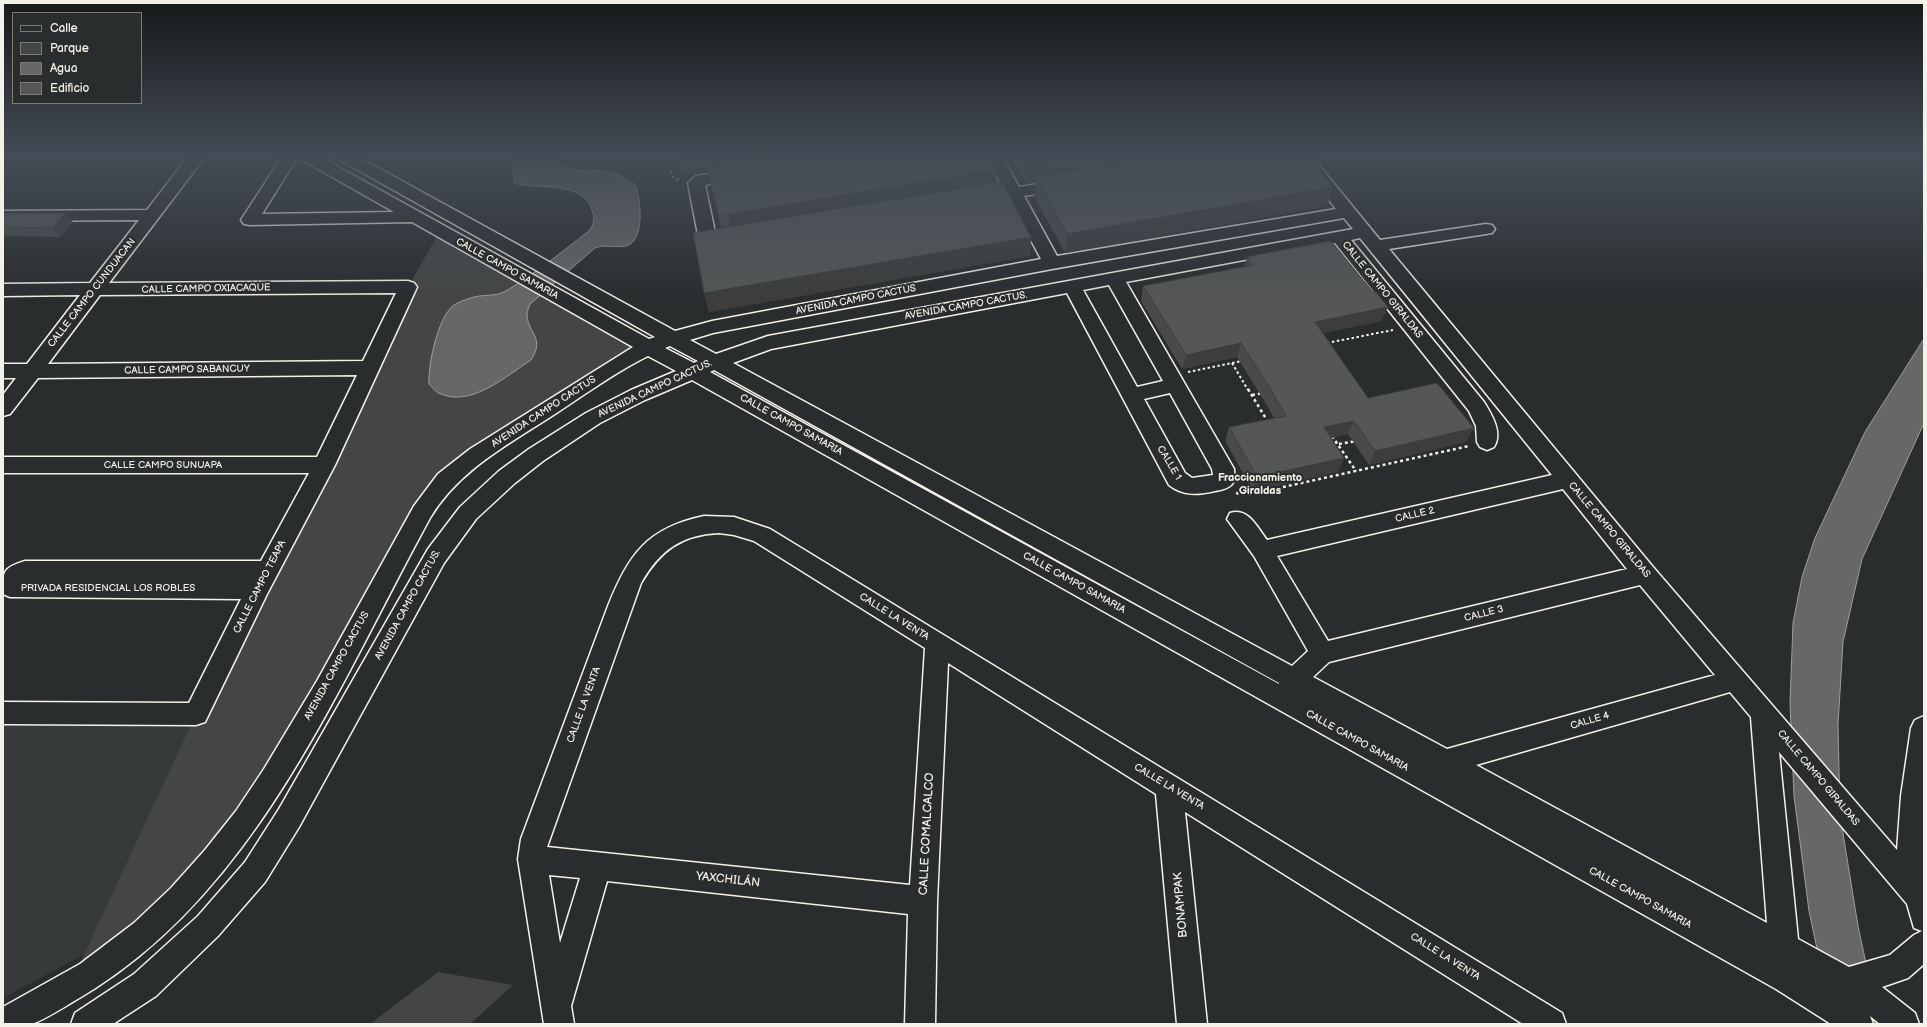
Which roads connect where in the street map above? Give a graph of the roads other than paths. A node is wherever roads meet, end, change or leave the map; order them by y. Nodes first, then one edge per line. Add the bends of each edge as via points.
1 (159, 206) edge
2 (259, 206) edge
3 (395, 206) edge
4 (434, 206) edge
5 (702, 206) edge
6 (1021, 206) edge
7 (1342, 206) edge
8 (1347, 212) junction
9 (152, 215) junction
10 (3, 216) edge
11 (415, 217) junction
12 (1486, 229) dead end
13 (1339, 237) junction
14 (740, 238) edge
15 (1370, 239) junction
16 (1052, 263) junction
17 (1115, 278) junction
18 (1072, 286) junction
19 (408, 287) joint
20 (3, 290) edge
21 (95, 290) junction
22 (672, 338) junction
23 (649, 347) junction
24 (715, 362) junction
25 (370, 368) junction
26 (3, 371) edge
27 (32, 371) junction
28 (694, 372) junction
29 (1173, 381) junction
30 (1131, 395) junction
31 (3, 409) edge
32 (1487, 442) road end
33 (324, 464) junction
34 (3, 465) edge
35 (1568, 480) junction
36 (1238, 518) dead end
37 (1262, 550) junction
38 (1645, 574) junction
39 (263, 580) junction
40 (937, 644) junction
41 (1322, 653) junction
42 (1735, 680) junction
43 (1289, 689) junction
44 (3, 713) edge
45 (1763, 713) junction
46 (1924, 728) edge
47 (1445, 762) junction
48 (1169, 787) junction
49 (1919, 796) edge
50 (532, 859) junction
51 (597, 866) junction
52 (923, 901) junction
53 (1921, 907) edge
54 (1924, 945) edge
55 (1785, 947) junction
56 (1786, 980) junction
57 (1847, 982) junction
58 (558, 1015) edge
59 (1847, 1017) edge
60 (3, 1023) edge
61 (86, 1024) edge
62 (920, 1024) edge
63 (1192, 1024) edge
64 (1552, 1024) edge
65 (1904, 1024) edge

1 - 9 street, CALLE CAMPO CUNDUACAN
2 - 11 street via 250,220
3 - 11 street, CALLE CAMPO SAMARIA
4 - 22 street, CALLE CAMPO SAMARIA
5 - 14 street via 707,235 717,240
6 - 16 street
7 - 8 street, CALLE CAMPO GIRALDAS
8 - 15 street, CALLE CAMPO GIRALDAS
8 - 16 street, AVENIDA CAMPO CACTUS
9 - 10 street
9 - 21 street, CALLE CAMPO CUNDUACAN
11 - 23 street, CALLE CAMPO SAMARIA
12 - 15 street, AVENIDA CAMPO CACTUS.
13 - 15 street, AVENIDA CAMPO CACTUS.
13 - 17 street, AVENIDA CAMPO CACTUS.
13 - 32 street, CALLE CAMPO GIRALDAS via 1477,407 1486,426
15 - 35 street, CALLE CAMPO GIRALDAS
16 - 22 street, AVENIDA CAMPO CACTUS via 712,327
17 - 18 street, AVENIDA CAMPO CACTUS.
17 - 29 street
18 - 24 street, AVENIDA CAMPO CACTUS. via 781,340
18 - 30 street, CALLE 1
19 - 21 street, CALLE CAMPO OXIACAQUE
19 - 25 street, CALLE CAMPO TEAPA
20 - 21 street, CALLE CAMPO OXIACAQUE
21 - 27 street, CALLE CAMPO CUNDUACAN
22 - 23 street, AVENIDA CAMPO CACTUS
22 - 24 street, CALLE CAMPO SAMARIA
23 - 28 street, CALLE CAMPO SAMARIA
23 - 60 street, AVENIDA CAMPO CACTUS via 611,368 506,436 447,479 428,503 351,644 266,790 222,853 181,899 130,945 75,983
24 - 28 street, AVENIDA CAMPO CACTUS.
24 - 43 street, CALLE CAMPO SAMARIA
25 - 27 street, CALLE CAMPO SABANCUY
25 - 33 street, CALLE CAMPO TEAPA
26 - 27 street, CALLE CAMPO SABANCUY
27 - 31 street, CALLE CAMPO CUNDUACAN
28 - 43 street, CALLE CAMPO SAMARIA
28 - 61 street, AVENIDA CAMPO CACTUS. via 624,401 561,438 507,477 468,513 438,551 290,818 255,872 208,926 145,985
29 - 30 street
29 - 30 street, CALLE 1 via 1223,469 1224,479 1220,482 1195,486 1182,484
33 - 34 street, CALLE CAMPO SUNUAPA
33 - 39 street, CALLE CAMPO TEAPA
35 - 37 street, CALLE 2
35 - 38 street, CALLE CAMPO GIRALDAS
36 - 37 street
37 - 41 street
38 - 41 street, CALLE 3
38 - 42 street, CALLE CAMPO GIRALDAS
39 - 39 street, PRIVADA RESIDENCIAL LOS ROBLES via 25,570 16,574 10,587
39 - 44 street, CALLE CAMPO TEAPA via 196,714
40 - 48 street, CALLE LA VENTA
40 - 50 street, CALLE LA VENTA via 758,533 739,527 713,525 673,534 650,552 624,595 535,838
40 - 52 street, CALLE COMALCALCO
41 - 43 street
42 - 45 street, CALLE CAMPO GIRALDAS
42 - 47 street, CALLE 4
43 - 47 street, CALLE CAMPO SAMARIA
43 - 56 street, CALLE CAMPO SAMARIA
45 - 53 street, CALLE CAMPO GIRALDAS
45 - 55 street
46 - 49 street
47 - 55 street, CALLE CAMPO SAMARIA
48 - 63 street, BONAMPAK
48 - 64 street, CALLE LA VENTA
49 - 53 street via 1910,858
50 - 51 street, YAXCHILÁN
50 - 58 street, CALLE LA VENTA
51 - 52 street, YAXCHILÁN
51 - 58 street
52 - 62 street, CALLE COMALCALCO
54 - 57 street via 1898,968
55 - 56 street
55 - 57 street, CALLE CAMPO SAMARIA
56 - 59 street, CALLE CAMPO SAMARIA
57 - 65 street, CALLE CAMPO SAMARIA

